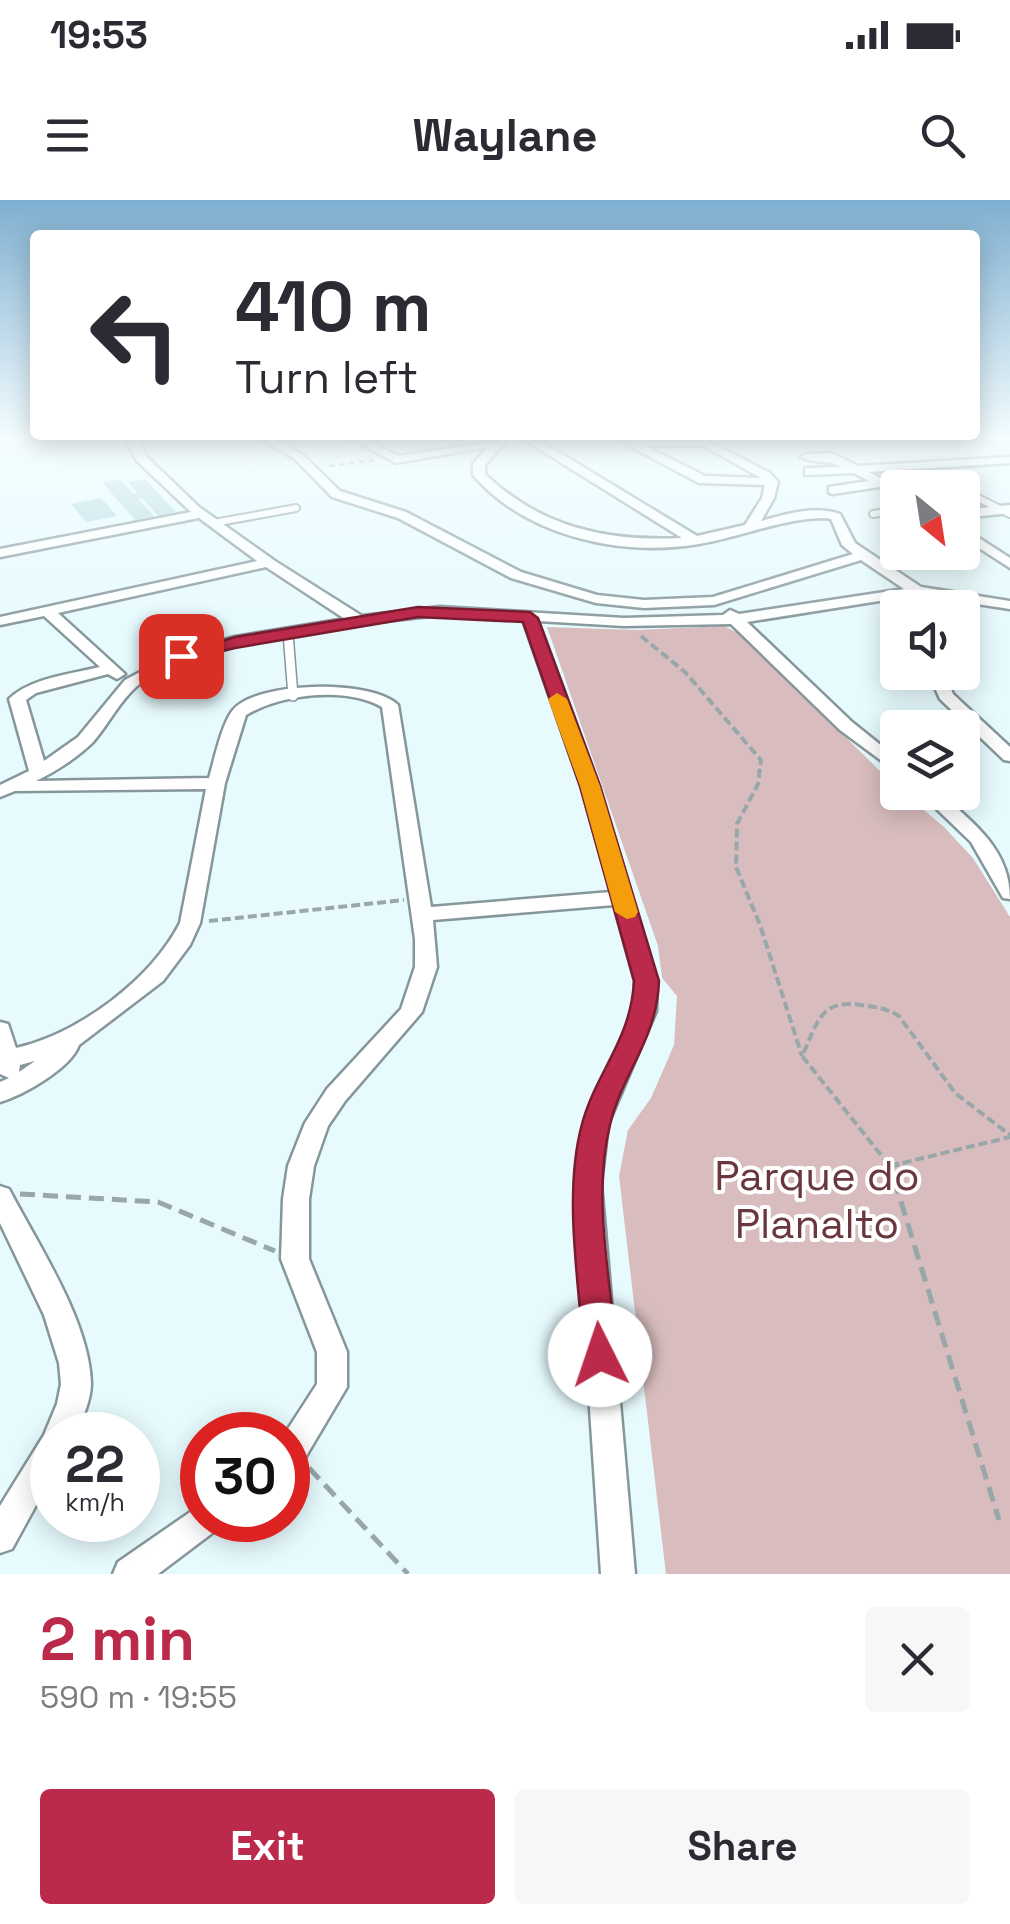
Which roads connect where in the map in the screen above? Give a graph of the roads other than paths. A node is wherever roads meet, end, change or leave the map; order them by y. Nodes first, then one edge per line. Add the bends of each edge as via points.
1 (191, 503) edge
2 (365, 503) edge
3 (520, 503) edge
4 (634, 503) edge
5 (765, 503) edge
6 (296, 508) dead end
7 (1007, 511) edge
8 (880, 513) edge
9 (980, 513) edge
10 (872, 514) dead end
11 (208, 518) junction
12 (749, 528) junction
13 (696, 541) junction
14 (980, 543) edge
15 (0, 553) edge
16 (862, 555) junction
17 (268, 562) junction
18 (1010, 564) edge
19 (915, 590) edge
20 (573, 594) junction
21 (880, 597) edge
22 (596, 599) junction
23 (714, 601) junction
24 (980, 601) edge
25 (1010, 606) edge
26 (47, 610) junction
27 (534, 618) junction
28 (581, 620) junction
29 (737, 620) junction
30 (0, 621) edge
31 (359, 621) junction
32 (288, 633) junction
33 (110, 668) junction
34 (131, 684) junction
35 (944, 690) edge
36 (293, 696) junction
37 (880, 753) edge
38 (1010, 756) edge
39 (39, 773) junction
40 (216, 783) junction
41 (7, 790) edge
42 (947, 810) edge
43 (1010, 893) edge
44 (622, 898) junction
45 (421, 906) junction
46 (0, 1030) edge
47 (77, 1036) junction
48 (6, 1059) junction
49 (6, 1089) edge
50 (10, 1195) edge
51 (70, 1412) edge
52 (310, 1422) edge
53 (30, 1485) edge
54 (0, 1537) edge
55 (180, 1538) edge
56 (130, 1574) edge
57 (618, 1574) edge

1 - 11 street
2 - 20 street via 402,515 516,575
3 - 13 street via 552,525 606,540
4 - 13 street
5 - 12 street
6 - 11 lane
7 - 9 street
8 - 10 lane
11 - 15 street
11 - 17 street
12 - 13 street
12 - 16 street via 828,514
14 - 18 street
16 - 19 street
16 - 23 street
17 - 26 street
17 - 31 street
20 - 22 street
20 - 27 street
21 - 29 street
22 - 23 street
22 - 28 street
23 - 29 street
24 - 25 street
26 - 30 street
26 - 33 street
27 - 28 street
27 - 31 street via 440,611
27 - 44 street
28 - 29 street
29 - 37 street
31 - 32 street
32 - 34 street via 181,656
32 - 36 lane
33 - 34 street
33 - 39 street via 17,698
34 - 39 street via 84,740
35 - 38 street
36 - 40 street via 239,713
36 - 45 street via 347,691 382,697 394,711
39 - 41 street
40 - 41 street
40 - 47 street via 190,923 155,976
42 - 43 street via 979,840
44 - 45 street
44 - 57 street via 646,981 645,1011 596,1124 588,1184
45 - 52 street via 426,968 411,1012 336,1095 301,1166 295,1259 332,1352 332,1386
46 - 48 street
47 - 48 street
47 - 49 street via 58,1057
48 - 49 street
50 - 51 street via 72,1346
53 - 54 street
55 - 56 street

